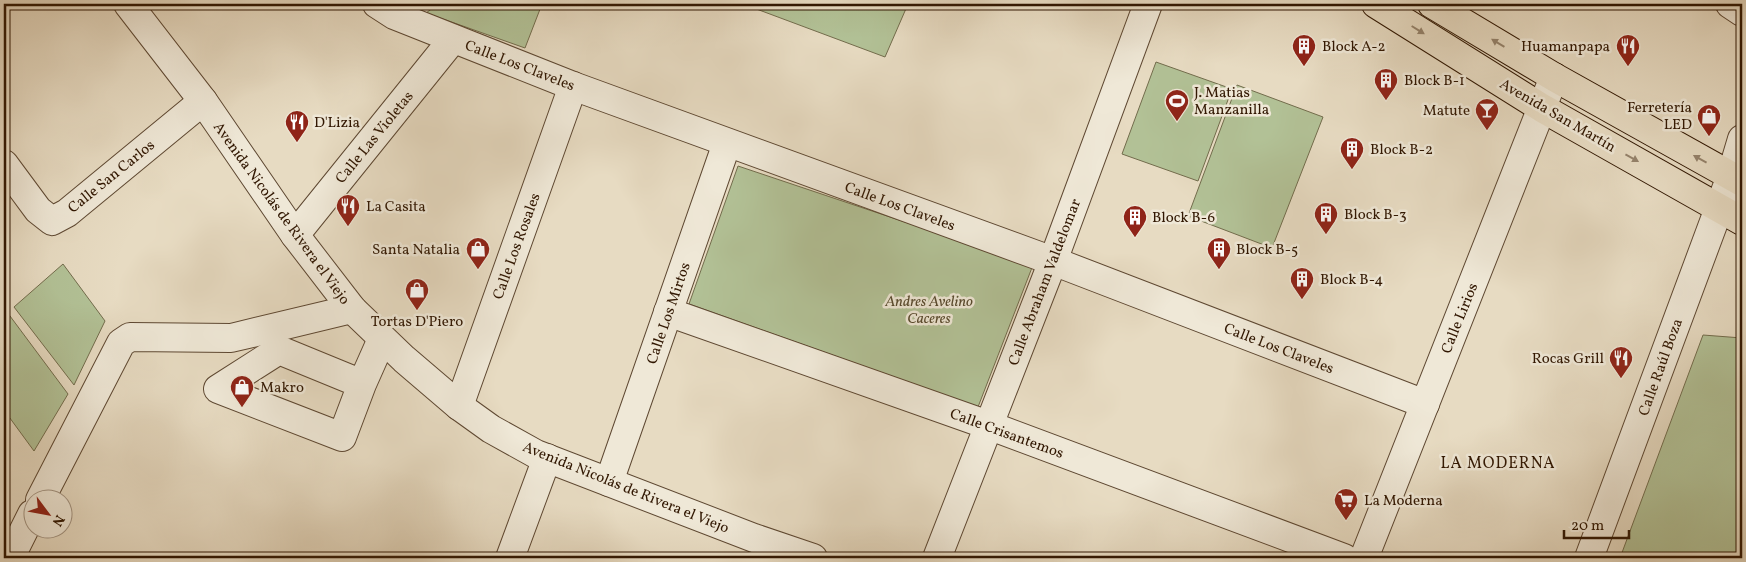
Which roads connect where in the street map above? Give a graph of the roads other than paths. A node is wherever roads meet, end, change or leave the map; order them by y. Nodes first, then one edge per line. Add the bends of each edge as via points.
1 (128, 4) edge
2 (377, 4) edge
3 (1148, 4) edge
4 (1376, 4) edge
5 (1432, 4) edge
6 (1730, 4) edge
7 (1742, 12) edge
8 (453, 39) junction
9 (1554, 78) junction
10 (573, 86) junction
11 (202, 101) junction
12 (1542, 108) junction
13 (1742, 139) edge
14 (727, 143) junction
15 (4, 164) edge
16 (1737, 179) edge
17 (1719, 208) junction
18 (1742, 221) edge
19 (295, 235) junction
20 (1053, 261) junction
21 (352, 309) junction
22 (668, 312) junction
23 (382, 339) junction
24 (362, 384) junction
25 (1425, 404) junction
26 (458, 406) junction
27 (988, 425) junction
28 (547, 458) junction
29 (609, 482) junction
30 (45, 490) edge
31 (22, 534) edge
32 (751, 548) edge
33 (11, 556) dead end
34 (510, 558) edge
35 (813, 558) edge
36 (937, 558) edge
37 (1344, 558) edge
38 (1364, 558) edge
39 (1589, 558) edge

1 - 11 street, Avenida Nicolás de Rivera el Viejo
2 - 8 street, Calle Los Claveles via 394,15
3 - 20 street, Calle Abraham Valdelomar
4 -> 12 main road, Avenida San Martín
9 -> 5 main road, Avenida San Martín
6 - 7 street
8 - 10 street, Calle Los Claveles
8 - 19 street, Calle Las Violetas
9 - 12 street, Calle Lirios
16 -> 9 main road, Avenida San Martín
10 - 14 street, Calle Los Claveles
10 - 26 street, Calle Los Rosales
11 - 15 street, Calle San Carlos via 67,213 52,221 38,210
11 - 19 street, Avenida Nicolás de Rivera el Viejo
12 -> 17 main road, Avenida San Martín
12 - 25 street, Calle Lirios
13 - 16 street, Calle Raúl Boza
14 - 20 street, Calle Los Claveles
14 - 22 street, Calle Los Mirtos
16 - 17 street, Calle Raúl Boza
17 - 18 main road, Avenida San Martín
17 - 39 street, Calle Raúl Boza
19 - 21 street, Avenida Nicolás de Rivera el Viejo
20 - 25 street, Calle Los Claveles
20 - 27 street, Calle Abraham Valdelomar
21 - 23 street, Avenida Nicolás de Rivera el Viejo
21 - 30 street via 231,338 130,336 121,343
22 - 27 street, Calle Crisantemos
22 - 29 street, Calle Los Mirtos
23 - 24 street
23 - 26 street, Avenida Nicolás de Rivera el Viejo
24 - 24 street via 342,437 218,389 279,350
25 - 38 street, Calle Lirios
26 - 28 street, Avenida Nicolás de Rivera el Viejo via 491,429
27 - 36 street, Calle Abraham Valdelomar
27 - 37 street, Calle Crisantemos
28 - 29 street, Avenida Nicolás de Rivera el Viejo
28 - 34 street
29 - 32 street, Avenida Nicolás de Rivera el Viejo
31 - 33 street
32 - 35 street, Avenida Nicolás de Rivera el Viejo

